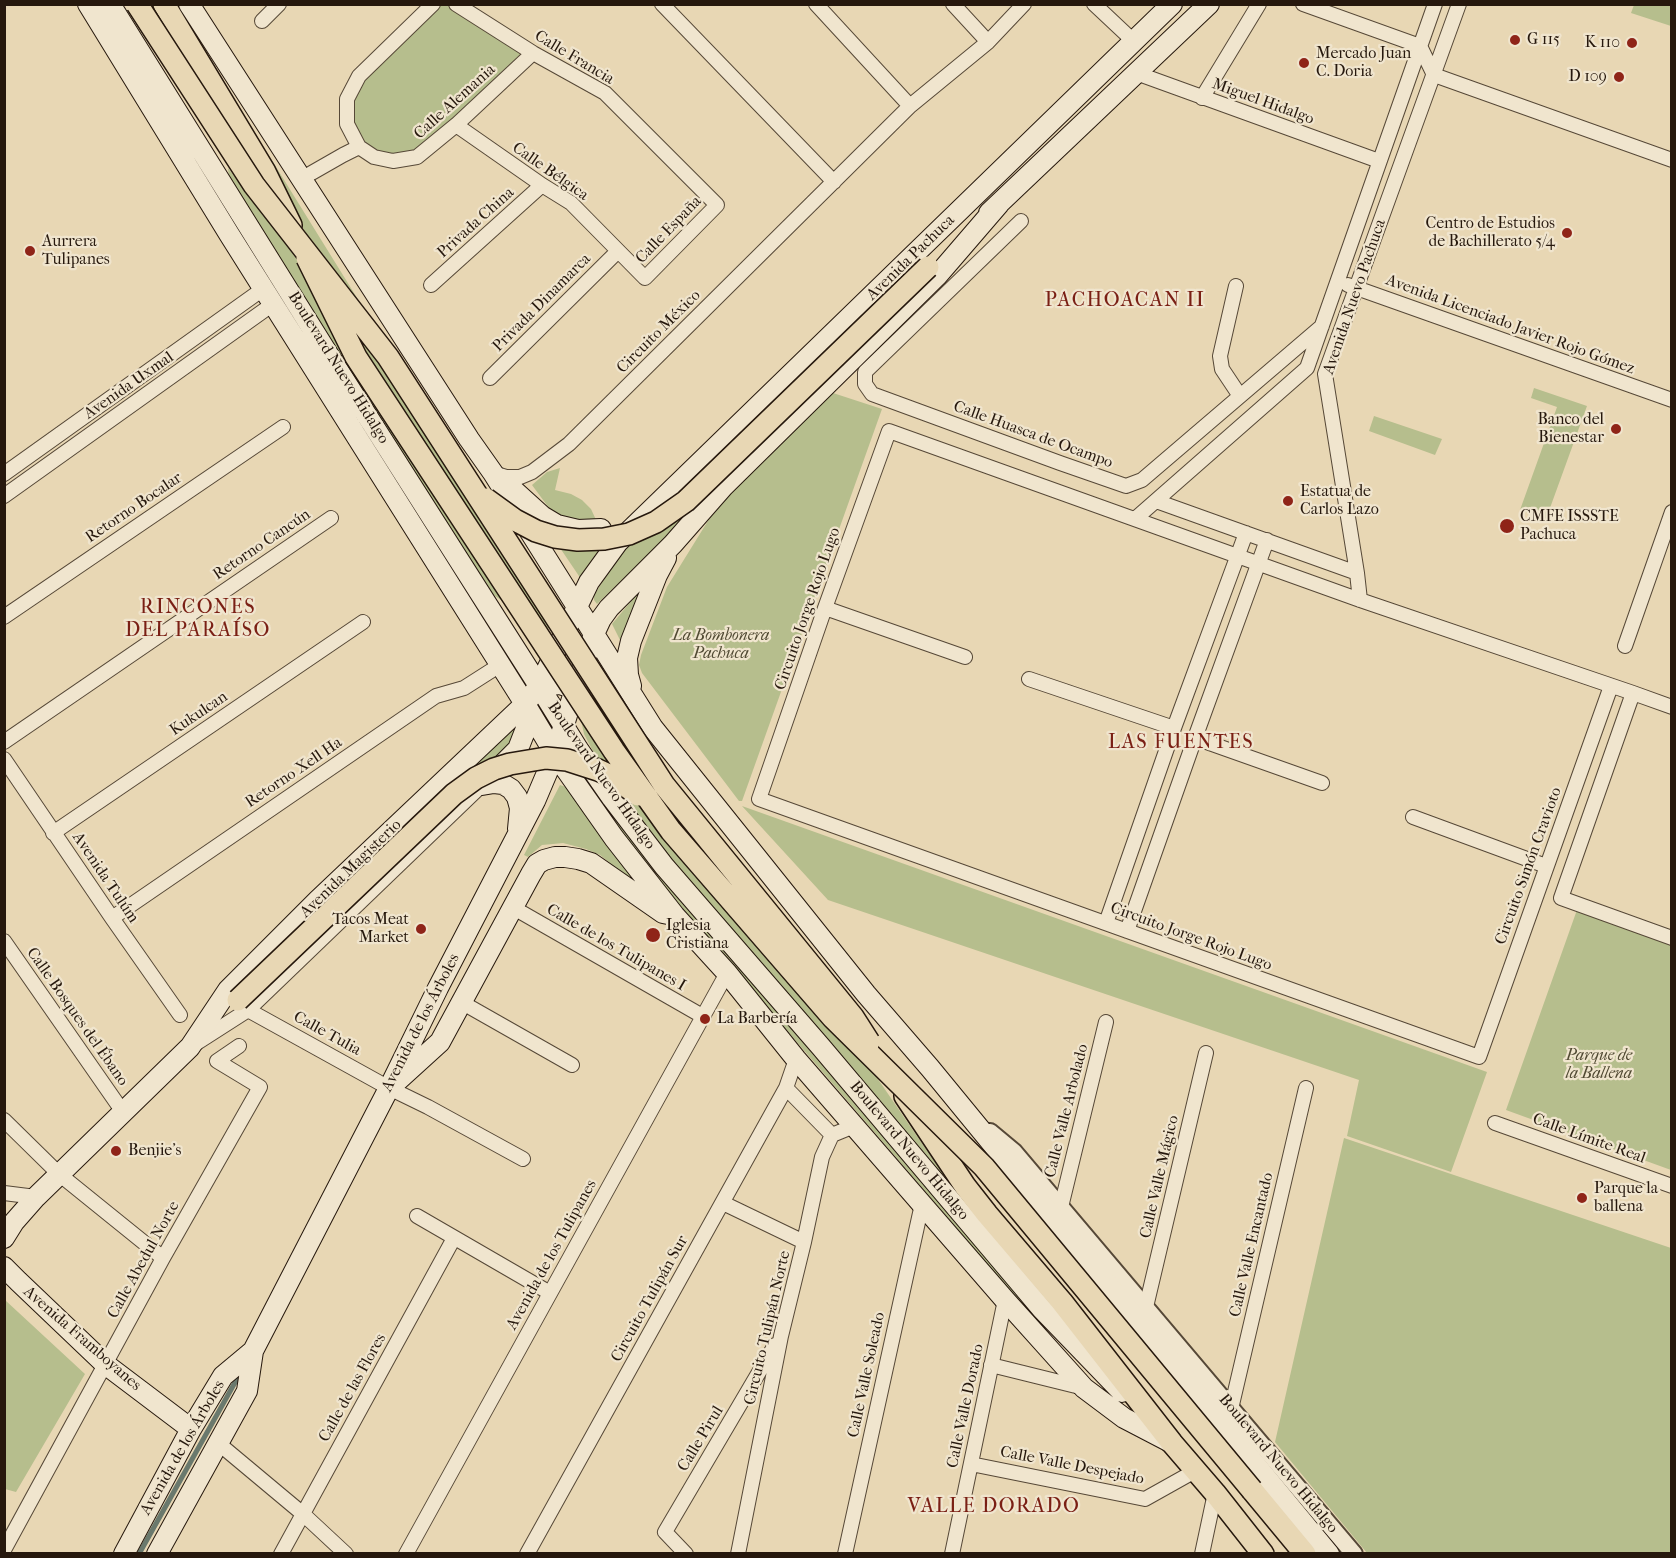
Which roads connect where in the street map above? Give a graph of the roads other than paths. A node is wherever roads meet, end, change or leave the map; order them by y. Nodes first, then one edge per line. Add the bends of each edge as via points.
1 (88, 4) edge
2 (110, 4) edge
3 (137, 4) edge
4 (164, 4) edge
5 (189, 4) edge
6 (279, 4) edge
7 (433, 4) edge
8 (456, 4) edge
9 (662, 4) edge
10 (816, 4) edge
11 (953, 4) edge
12 (1024, 4) edge
13 (1094, 4) edge
14 (1172, 4) edge
15 (1209, 4) edge
16 (1259, 4) edge
17 (1303, 4) edge
18 (1435, 4) edge
19 (1459, 4) edge
20 (262, 21) dead end
21 (1126, 35) dead end
22 (988, 42) junction
23 (1420, 46) junction
24 (533, 53) junction
25 (1136, 73) junction
26 (1434, 75) junction
27 (1202, 98) junction
28 (910, 106) junction
29 (456, 125) junction
30 (359, 147) junction
31 (1671, 160) edge
32 (1379, 161) junction
33 (301, 179) junction
34 (834, 182) junction
35 (542, 185) junction
36 (999, 204) junction
37 (717, 205) joint
38 (1021, 221) dead end
39 (618, 251) junction
40 (928, 267) joint
41 (645, 278) joint
42 (1338, 281) junction
43 (431, 285) dead end
44 (1236, 286) dead end
45 (1357, 288) junction
46 (268, 296) junction
47 (1322, 326) junction
48 (291, 333) junction
49 (1283, 361) junction
50 (1307, 368) junction
51 (338, 370) junction
52 (1325, 374) junction
53 (490, 378) dead end
54 (1240, 396) junction
55 (1671, 400) edge
56 (283, 427) dead end
57 (493, 473) junction
58 (4, 474) edge
59 (472, 486) junction
60 (4, 496) edge
61 (1156, 501) junction
62 (648, 512) junction
63 (1671, 512) edge
64 (331, 518) dead end
65 (1135, 519) junction
66 (1246, 533) junction
67 (1266, 540) junction
68 (673, 544) junction
69 (1238, 556) junction
70 (1258, 563) junction
71 (1357, 573) junction
72 (483, 597) junction
73 (1360, 600) junction
74 (577, 606) junction
75 (825, 608) junction
76 (4, 617) edge
77 (471, 619) junction
78 (363, 622) dead end
79 (1211, 629) junction
80 (594, 634) junction
81 (1232, 637) junction
82 (560, 643) junction
83 (1625, 646) dead end
84 (965, 657) dead end
85 (500, 665) junction
86 (1029, 679) dead end
87 (539, 686) junction
88 (1611, 686) junction
89 (575, 688) junction
90 (1633, 693) junction
91 (634, 697) junction
92 (525, 704) junction
93 (1671, 707) edge
94 (563, 726) junction
95 (653, 728) junction
96 (1174, 728) junction
97 (1195, 738) junction
98 (4, 742) edge
99 (484, 742) junction
100 (555, 754) junction
101 (4, 759) edge
102 (1322, 783) dead end
103 (482, 785) junction
104 (651, 804) junction
105 (1413, 817) dead end
106 (1138, 831) junction
107 (53, 833) junction
108 (518, 836) junction
109 (1160, 838) junction
110 (1546, 866) junction
111 (512, 907) junction
112 (675, 916) junction
113 (112, 918) junction
114 (1106, 923) junction
115 (1127, 931) junction
116 (1671, 938) edge
117 (4, 941) edge
118 (727, 973) junction
119 (461, 1002) junction
120 (243, 1005) junction
121 (180, 1015) dead end
122 (704, 1017) junction
123 (1106, 1022) dead end
124 (239, 1046) dead end
125 (190, 1047) junction
126 (1206, 1053) dead end
127 (1479, 1057) joint
128 (796, 1059) junction
129 (572, 1065) dead end
130 (389, 1088) junction
131 (1306, 1088) dead end
132 (786, 1089) junction
133 (962, 1108) junction
134 (123, 1112) junction
135 (4, 1120) edge
136 (1495, 1123) dead end
137 (854, 1126) junction
138 (832, 1135) junction
139 (523, 1159) dead end
140 (59, 1174) junction
141 (1671, 1186) edge
142 (4, 1193) edge
143 (36, 1197) junction
144 (723, 1203) junction
145 (922, 1204) junction
146 (1061, 1207) junction
147 (417, 1216) dead end
148 (4, 1238) edge
149 (454, 1238) junction
150 (804, 1242) junction
151 (163, 1258) junction
152 (5, 1267) edge
153 (550, 1293) junction
154 (1005, 1300) junction
155 (1146, 1307) junction
156 (781, 1336) junction
157 (253, 1351) junction
158 (105, 1364) junction
159 (991, 1365) junction
160 (1084, 1389) junction
161 (1231, 1409) junction
162 (191, 1429) junction
163 (218, 1443) junction
164 (1172, 1443) junction
165 (971, 1464) junction
166 (1195, 1471) junction
167 (1215, 1494) junction
168 (303, 1514) junction
169 (5, 1549) edge
170 (124, 1554) edge
171 (157, 1554) edge
172 (281, 1554) edge
173 (346, 1554) edge
174 (406, 1554) edge
175 (527, 1554) edge
176 (686, 1554) edge
177 (738, 1554) edge
178 (845, 1554) edge
179 (952, 1554) edge
180 (1202, 1554) edge
181 (1263, 1554) edge
182 (1305, 1554) edge
183 (1329, 1554) edge
184 (1354, 1554) edge

1 - 46 main road
2 - 51 main road, Boulevard Nuevo Hidalgo
3 - 59 main road, Boulevard Nuevo Hidalgo, bridge via 254,185 382,349
4 - 104 main road, Boulevard Nuevo Hidalgo, bridge via 265,172 356,357
5 - 33 main road, Boulevard Nuevo Hidalgo
6 - 20 street
7 - 30 street via 358,76 347,99 347,124
8 - 24 street, Calle Francia
9 - 34 street
10 - 28 street
11 - 22 street
12 - 22 street, Circuito México
13 - 21 street
14 - 62 main road, Avenida Pachuca
15 - 25 main road
16 - 27 street
17 - 23 street
18 - 23 street, Avenida Nuevo Pachuca
19 - 26 street, Avenida Nuevo Pachuca
22 - 28 street, Circuito México
23 - 26 street
23 - 32 street, Avenida Nuevo Pachuca
24 - 29 street, Calle Alemania
24 - 37 street, Calle Francia via 605,93
25 - 27 street, Miguel Hidalgo
25 - 36 main road
26 - 31 street
26 - 45 street, Avenida Nuevo Pachuca
27 - 32 street, Miguel Hidalgo
28 - 34 street, Circuito México
29 - 30 street, Calle Alemania via 417,157 393,161 374,157
29 - 35 street, Calle Bélgica
30 - 33 street
32 - 42 street, Avenida Nuevo Pachuca
33 - 57 main road, Boulevard Nuevo Hidalgo
34 - 57 street, Circuito México via 569,444 520,477
35 - 39 street, Calle Bélgica via 571,203
35 - 43 street, Privada China
36 - 40 main road
36 - 68 main road via 937,276 723,487
37 - 41 street, Calle España
38 - 54 street, Calle Huasca de Ocampo via 866,372 865,384 872,394 1126,486 1142,480
39 - 41 street, Calle Bélgica
39 - 53 street, Privada Dinamarca
40 - 59 main road, bridge via 686,501 656,522 629,534 604,539 555,537 515,520
42 - 45 street, Avenida Licenciado Javier Rojo Gómez
42 - 47 street, Avenida Nuevo Pachuca
44 - 54 street via 1220,356 1222,369
45 - 52 street, Avenida Nuevo Pachuca
45 - 55 street, Avenida Licenciado Javier Rojo Gómez
46 - 48 main road
46 - 58 street, Avenida Uxmal
46 - 60 street, Avenida Uxmal
47 - 49 street, Calle Huasca de Ocampo
47 - 50 street, Avenida Nuevo Pachuca
48 - 51 main road
48 - 77 main road
49 - 50 street
49 - 54 street, Calle Huasca de Ocampo
50 - 52 street
50 - 61 street, Avenida Nuevo Pachuca
51 - 72 main road, Boulevard Nuevo Hidalgo
52 - 71 street, Avenida Nuevo Pachuca
56 - 76 street, Retorno Bocalar
57 - 62 main road via 557,525 578,530 612,528
57 - 74 main road, Boulevard Nuevo Hidalgo
59 - 164 main road, Boulevard Nuevo Hidalgo, bridge via 664,785 853,1017 965,1186
61 - 65 street, Avenida Nuevo Pachuca
61 - 66 street
62 - 74 main road, Avenida Pachuca via 607,556
63 - 83 street
64 - 98 street, Retorno Cancún
65 - 69 street, Circuito Jorge Rojo Lugo
65 - 75 street, Circuito Jorge Rojo Lugo via 890,431
66 - 67 street
66 - 69 street
67 - 70 street
67 - 71 street
68 - 80 main road via 609,608
68 - 91 main road via 631,641 627,658
69 - 70 street, Circuito Jorge Rojo Lugo
69 - 79 street
70 - 73 street, Circuito Jorge Rojo Lugo
70 - 81 street
71 - 73 street, Avenida Nuevo Pachuca
72 - 82 main road
72 - 87 main road, Boulevard Nuevo Hidalgo
73 - 88 street, Circuito Jorge Rojo Lugo
74 - 80 main road, Boulevard Nuevo Hidalgo
74 - 82 main road
75 - 84 street
75 - 114 street, Circuito Jorge Rojo Lugo via 759,799
77 - 85 main road
77 - 87 main road
78 - 107 street, Kukulcan
79 - 81 street
79 - 96 street
80 - 82 main road via 584,641
80 - 89 main road
80 - 91 main road, Boulevard Nuevo Hidalgo
81 - 97 street
82 - 87 main road
85 - 92 main road
85 - 99 main road via 508,698 504,712
85 - 113 street, Retorno Xell Ha via 464,688 436,696
86 - 96 street
87 - 89 main road via 560,684
87 - 92 main road
87 - 94 main road, Boulevard Nuevo Hidalgo
88 - 90 street, Circuito Jorge Rojo Lugo
88 - 110 street, Circuito Simón Cravioto
89 - 94 main road, Avenida de los Árboles
89 - 95 main road
90 - 93 street, Circuito Jorge Rojo Lugo
90 - 116 street via 1561,898
91 - 95 main road, Boulevard Nuevo Hidalgo
92 - 99 main road, Avenida Magisterio
92 - 100 main road
92 - 103 main road via 527,726 518,749
94 - 100 main road, Avenida de los Árboles
94 - 164 main road, Boulevard Nuevo Hidalgo via 664,866 1042,1309
95 - 133 main road, Boulevard Nuevo Hidalgo
96 - 106 street
97 - 102 street
97 - 109 street
99 - 125 main road, Avenida Magisterio via 228,990
100 - 108 main road, Avenida de los Árboles
100 - 112 main road
101 - 107 street, Avenida Tulúm
103 - 108 main road via 503,784 517,797
103 - 120 street, Avenida Magisterio
104 - 120 main road, bridge via 615,778 567,760 537,759 494,769 454,794
104 - 182 main road, Boulevard Nuevo Hidalgo, bridge via 833,1018 984,1167
105 - 110 street
106 - 109 street
106 - 114 street
107 - 113 street, Avenida Tulúm
108 - 130 main road, Avenida de los Árboles
109 - 115 street
110 - 127 street, Circuito Simón Cravioto
111 - 112 main road via 537,864 565,857 591,863 663,913
111 - 119 main road
111 - 122 street, Calle de los Tulipanes I
112 - 118 main road
113 - 121 street, Avenida Tulúm
114 - 115 street, Circuito Jorge Rojo Lugo
115 - 127 street, Circuito Jorge Rojo Lugo
117 - 134 street, Calle Bosques del Ébano
118 - 122 street, Avenida de los Tulipanes
118 - 128 main road
119 - 129 street
119 - 130 main road via 440,1042
120 - 125 main road
120 - 130 street, Calle Tulia
122 - 153 street, Avenida de los Tulipanes
123 - 146 street, Calle Valle Arbolado
124 - 151 street, Calle Abedul Norte via 217,1061 260,1087
125 - 134 main road, Avenida Magisterio
126 - 155 street, Calle Valle Mágico
128 - 132 street, Circuito Tulipán Sur
128 - 137 main road
130 - 139 street, Calle Tulia
130 - 157 main road, Avenida de los Árboles
131 - 161 street, Calle Valle Encantado
132 - 138 street
132 - 144 street, Circuito Tulipán Sur
133 - 146 street, Boulevard Nuevo Hidalgo via 1014,1152
133 - 183 main road, Boulevard Nuevo Hidalgo
134 - 140 main road, Avenida Magisterio
135 - 140 street
136 - 141 street, Calle Límite Real
137 - 138 street
137 - 145 main road
138 - 150 street, Circuito Tulipán Norte via 822,1157
140 - 143 main road, Avenida Magisterio
140 - 151 street
142 - 143 street
143 - 148 main road, Avenida Magisterio
144 - 150 street
144 - 175 street, Circuito Tulipán Sur
145 - 154 main road
145 - 178 street, Calle Valle Soleado
146 - 155 street, Boulevard Nuevo Hidalgo
147 - 149 street
149 - 153 street
149 - 168 street, Calle de las Flores
150 - 156 street, Circuito Tulipán Norte
151 - 158 street, Calle Abedul Norte
152 - 158 main road, Avenida Framboyanes
153 - 174 street, Avenida de los Tulipanes
154 - 159 street, Calle Valle Dorado
154 - 160 main road
155 - 161 street, Boulevard Nuevo Hidalgo
156 - 176 street, Calle Pirul via 664,1532
156 - 177 street, Circuito Tulipán Norte
157 - 162 main road, Avenida de los Árboles via 223,1376
157 - 163 main road, Avenida de los Árboles via 247,1391
158 - 162 main road, Avenida Framboyanes
158 - 169 street, Calle Abedul Norte
159 - 160 street
159 - 165 street, Calle Valle Dorado
160 - 164 main road via 1124,1418
161 - 184 street, Boulevard Nuevo Hidalgo
162 - 170 main road, Avenida de los Árboles
163 - 168 street
163 - 171 main road, Avenida de los Árboles
164 - 166 main road, Boulevard Nuevo Hidalgo
165 - 166 street, Calle Valle Despejado via 1144,1499
165 - 179 street, Calle Valle Dorado
166 - 167 main road, Boulevard Nuevo Hidalgo
167 - 180 street
167 - 181 main road, Boulevard Nuevo Hidalgo
168 - 172 street, Calle de las Flores
168 - 173 street

